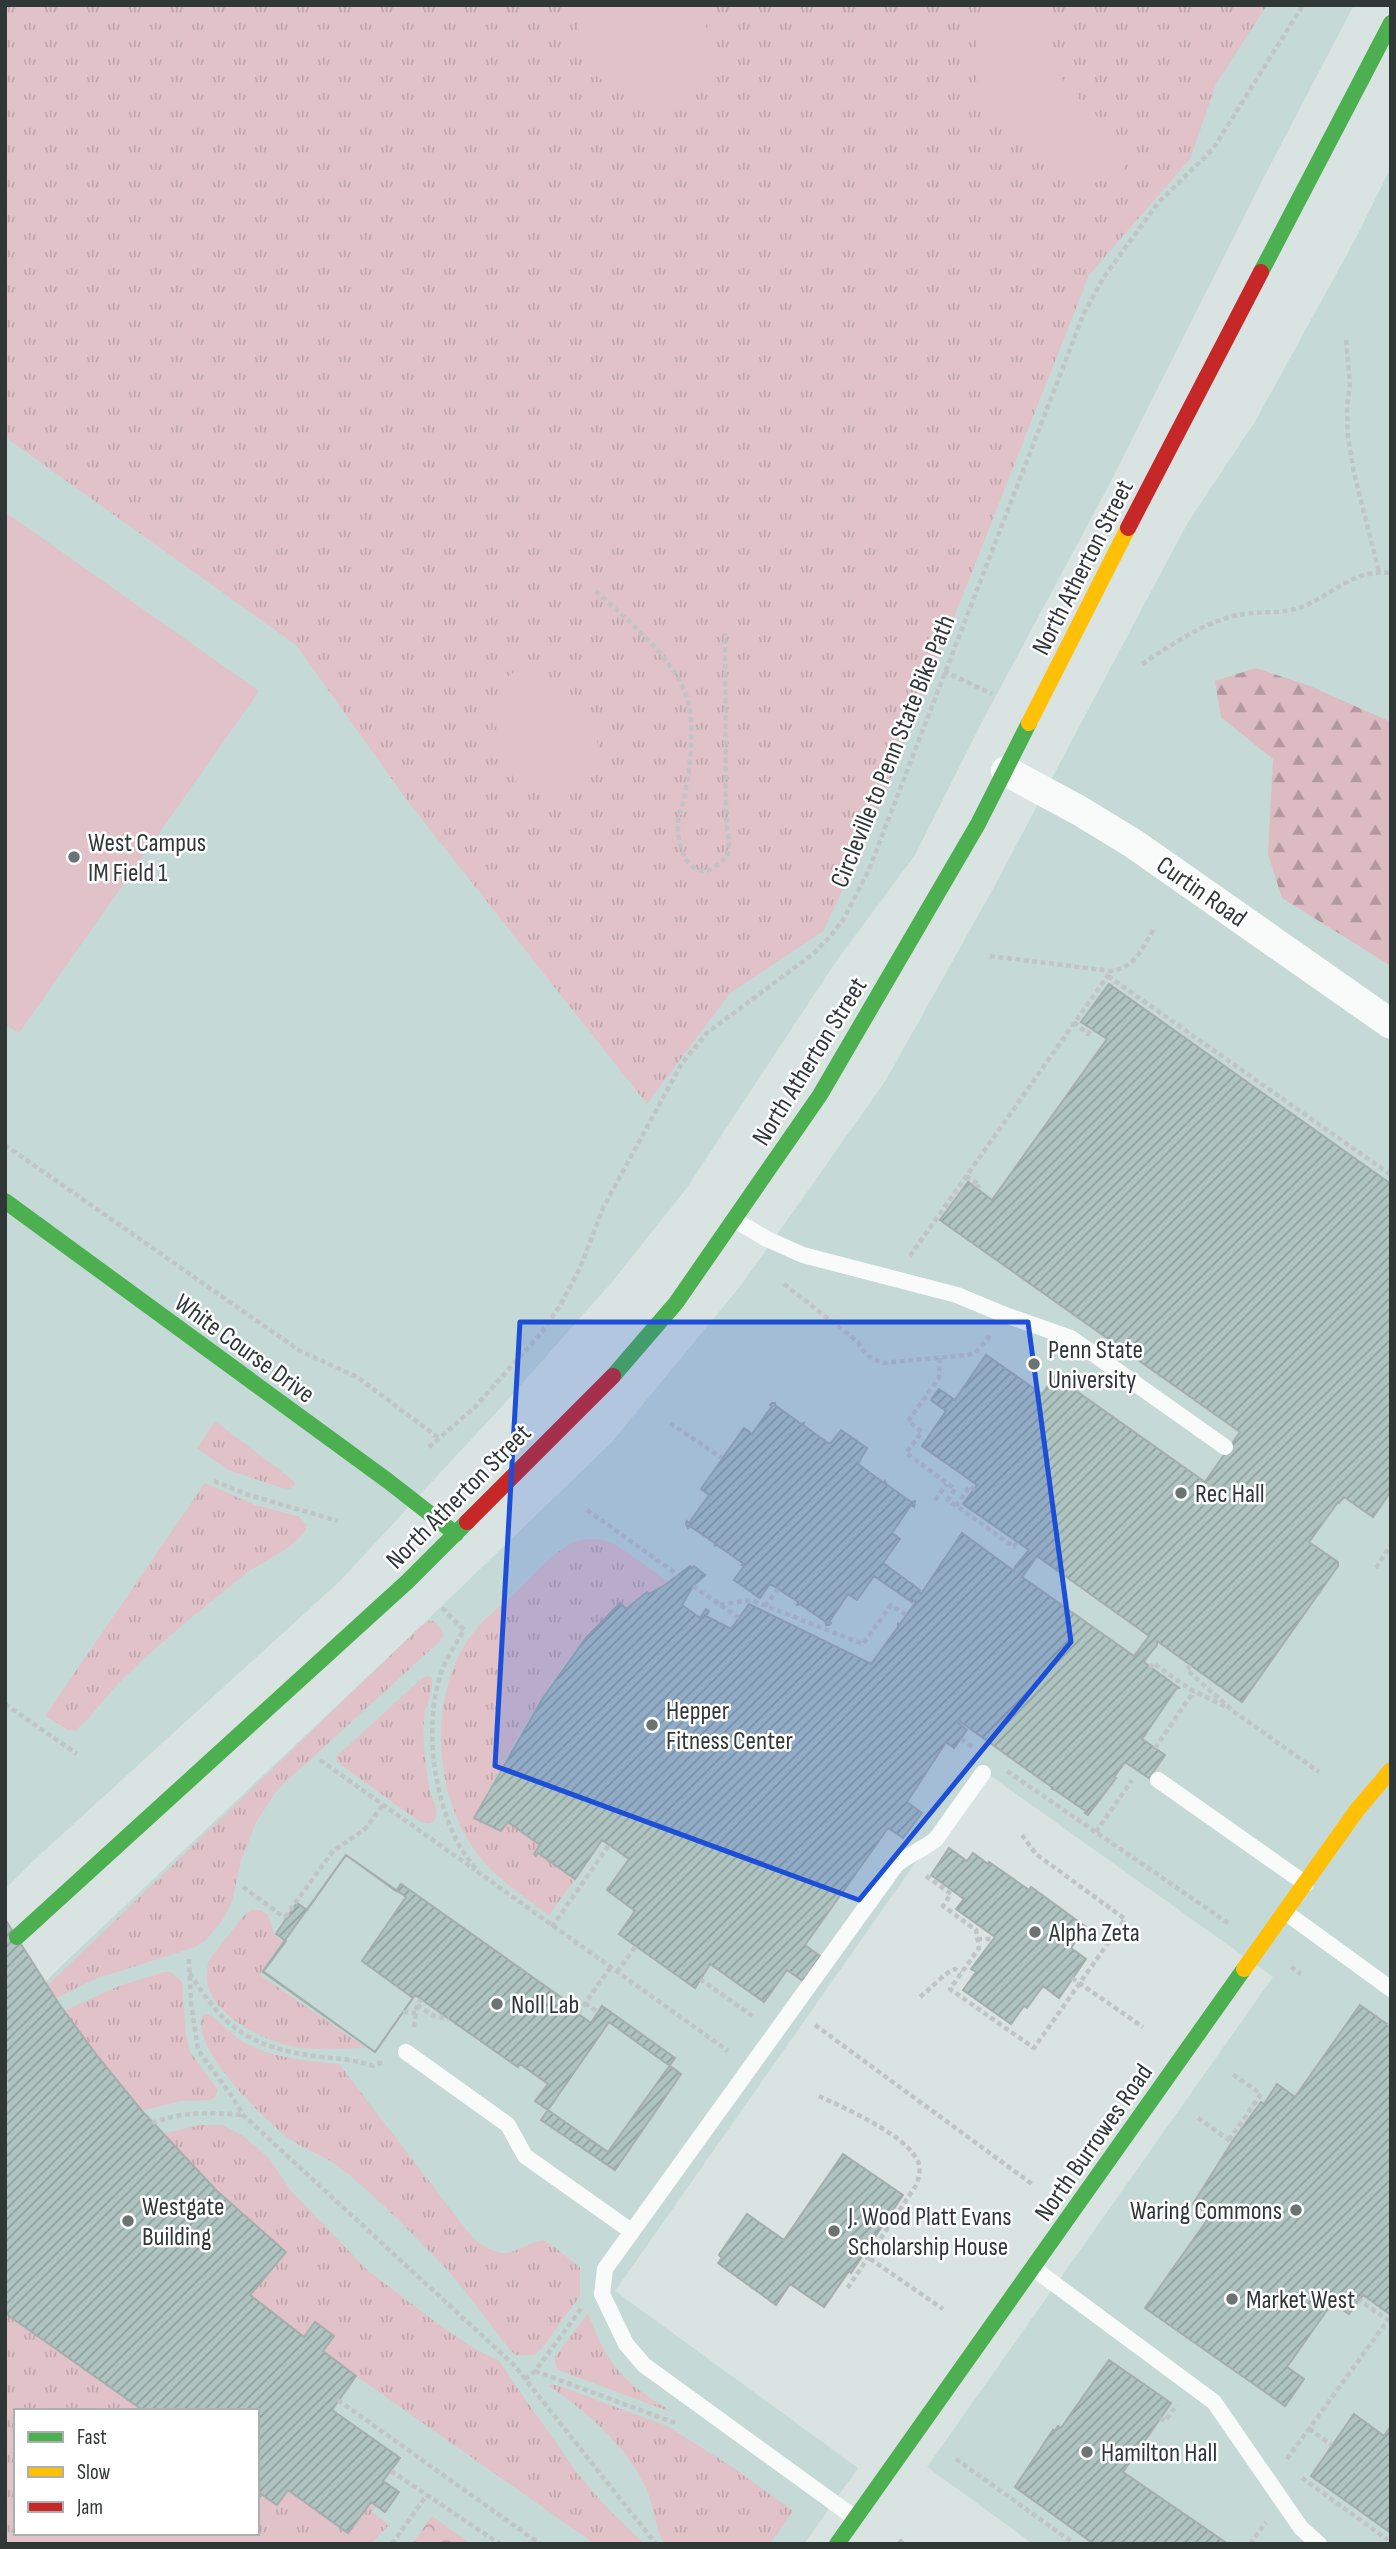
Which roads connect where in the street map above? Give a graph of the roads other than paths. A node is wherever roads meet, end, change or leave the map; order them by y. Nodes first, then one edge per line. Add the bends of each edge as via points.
1 (1391, 23) edge
2 (1006, 771) junction
3 (1391, 1024) edge
4 (5, 1202) edge
5 (735, 1220) junction
6 (1226, 1447) dead end
7 (456, 1534) junction
8 (990, 1768) road end
9 (1391, 1770) edge
10 (1158, 1780) dead end
11 (1306, 1884) junction
12 (1285, 1912) junction
13 (17, 1937) dead end
14 (1391, 1989) edge
15 (406, 2052) road end
16 (631, 2231) junction
17 (1033, 2268) junction
18 (855, 2518) junction
19 (837, 2544) edge
20 (1319, 2544) edge

1 - 2 main road, North Atherton Street
2 - 3 street, Curtin Road via 1133,844
2 - 5 main road, North Atherton Street via 820,1095
4 - 7 main road, White Course Drive
5 - 6 lane via 803,1255 957,1295 1071,1338
5 - 7 main road, North Atherton Street via 626,1363
7 - 13 main road, North Atherton Street
8 - 16 lane via 936,1839 896,1865
9 - 11 main road, North Burrowes Road
10 - 11 lane
11 - 12 main road, North Burrowes Road
12 - 14 lane
12 - 17 main road, North Burrowes Road
15 - 16 lane via 508,2125 525,2156
16 - 18 lane via 605,2269 601,2294 626,2344 644,2365
17 - 18 main road, North Burrowes Road
17 - 20 lane via 1214,2402 1301,2528
18 - 19 main road, North Burrowes Road

